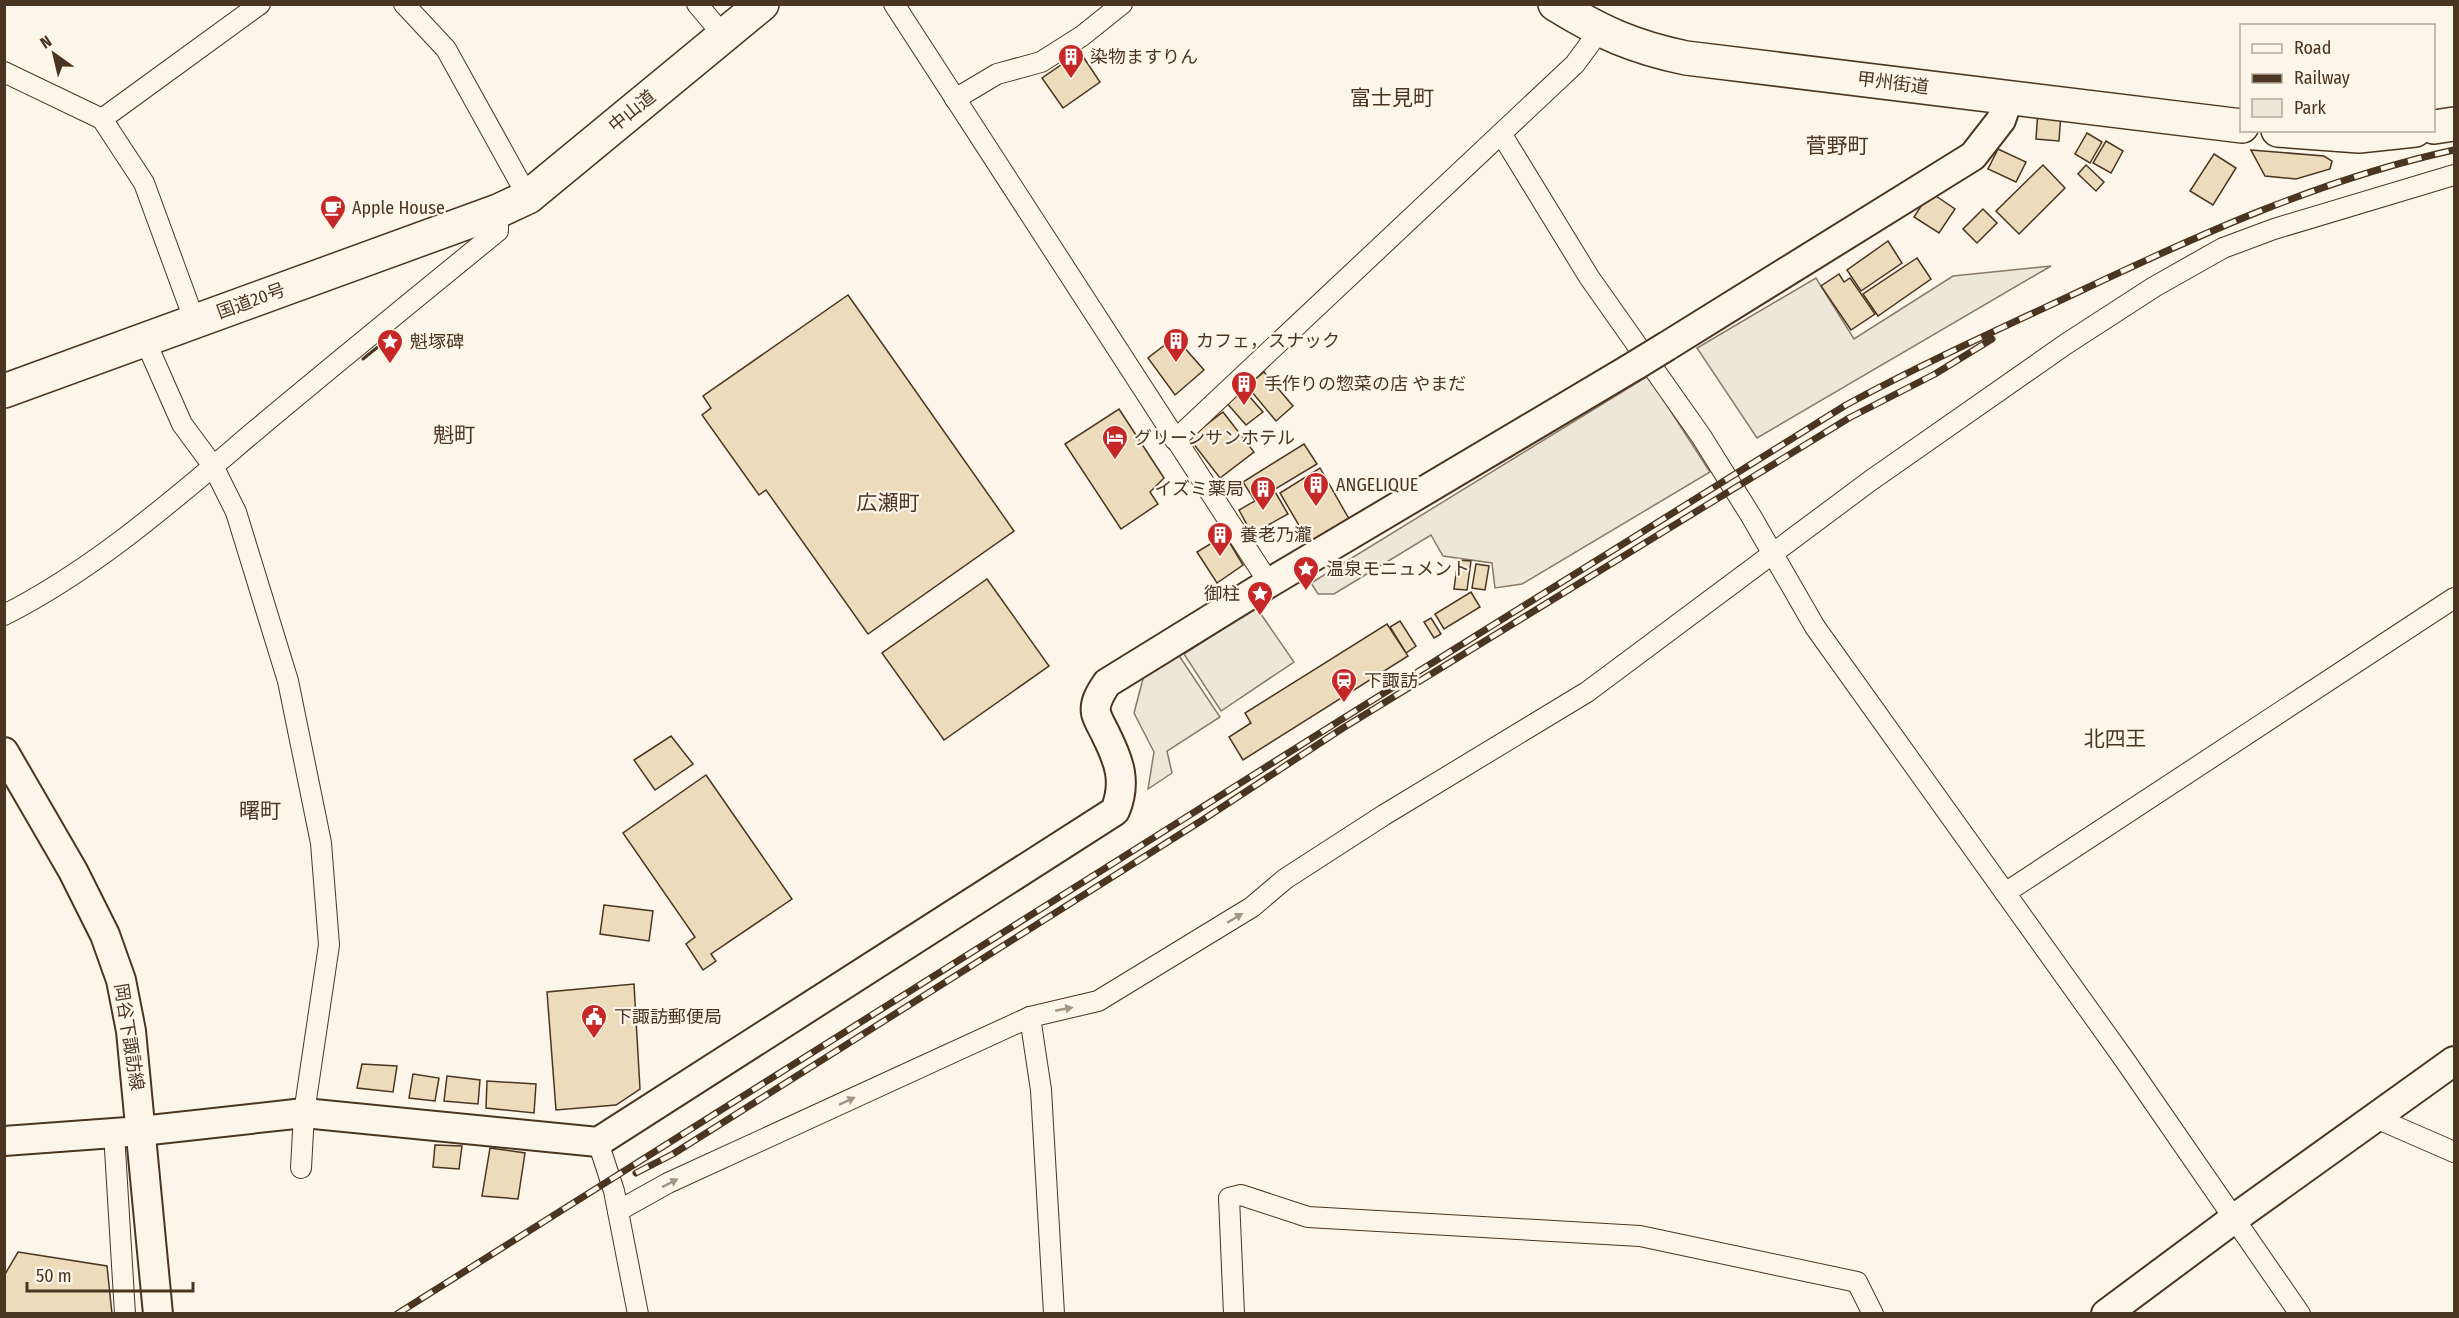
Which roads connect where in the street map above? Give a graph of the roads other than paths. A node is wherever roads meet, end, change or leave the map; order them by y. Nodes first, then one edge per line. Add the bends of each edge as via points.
1 (260, 4) edge
2 (404, 4) edge
3 (697, 4) edge
4 (762, 4) edge
5 (894, 4) edge
6 (1122, 4) edge
7 (1555, 4) edge
8 (1600, 30) junction
9 (724, 36) junction
10 (4, 72) edge
11 (2009, 97) junction
12 (955, 99) junction
13 (102, 119) junction
14 (2454, 123) edge
15 (2240, 126) edge
16 (2435, 127) edge
17 (2305, 132) edge
18 (2396, 132) edge
19 (1502, 135) junction
20 (2454, 176) edge
21 (528, 197) junction
22 (498, 211) junction
23 (195, 322) junction
24 (145, 340) junction
25 (4, 390) edge
26 (1174, 440) junction
27 (213, 466) junction
28 (1771, 554) junction
29 (1269, 583) junction
30 (2454, 598) edge
31 (4, 615) edge
32 (4, 752) edge
33 (2005, 893) junction
34 (1030, 1017) junction
35 (2454, 1061) edge
36 (304, 1113) junction
37 (2376, 1118) junction
38 (127, 1132) junction
39 (4, 1141) edge
40 (598, 1142) junction
41 (2454, 1152) edge
42 (301, 1168) dead end
43 (618, 1211) junction
44 (2235, 1218) junction
45 (125, 1314) edge
46 (158, 1314) edge
47 (638, 1314) edge
48 (1054, 1314) edge
49 (1234, 1314) edge
50 (1873, 1314) edge
51 (2106, 1314) edge
52 (2300, 1314) edge

1 - 13 street
2 - 21 street via 446,49
3 - 9 street
4 - 9 highway, 中山道
5 - 12 street
6 - 12 street via 1041,62 997,74
7 - 8 highway, 甲州街道
8 - 11 highway, 甲州街道 via 1630,44 1686,58
8 - 19 street via 1575,64
9 - 21 highway, 中山道
10 - 13 street
11 - 15 highway, 甲州街道
11 - 29 street, bridge via 2001,120 1973,156 1636,365
12 - 26 street
13 - 23 street via 144,183
14 - 16 highway
17 - 18 highway via 2359,136
19 - 26 street
19 - 28 street via 1589,277 1701,436
20 - 28 street via 2223,248 2066,344
21 - 22 highway, 中山道
22 - 23 highway, 国道20号
22 - 27 street via 498,231
23 - 24 highway, 国道20号
24 - 25 highway, 国道20号
24 - 27 street via 182,424
26 - 29 street
27 - 31 street via 105,553
27 - 36 street via 236,512 288,681 321,843 329,945
28 - 33 street via 1815,627
34 -> 28 street via 1098,1001 1252,908 1295,872 1587,692
29 - 40 street via 1107,684 1098,696 1096,712 1120,773 1122,795 1115,811
30 - 33 street
32 - 38 street, 岡谷下諏訪線 via 73,871 118,971 131,1031
33 - 44 street
43 -> 34 street via 668,1184
34 - 48 street via 1041,1090
35 - 37 street
36 - 38 street
36 - 40 street
36 - 42 street
37 - 41 street
37 - 44 street
38 - 39 street
38 - 45 street
38 - 46 street, 岡谷下諏訪線
40 - 43 street
43 - 47 street
44 - 51 street
44 - 52 street
49 - 50 street via 1229,1198 1241,1195 1308,1218 1640,1236 1857,1282

